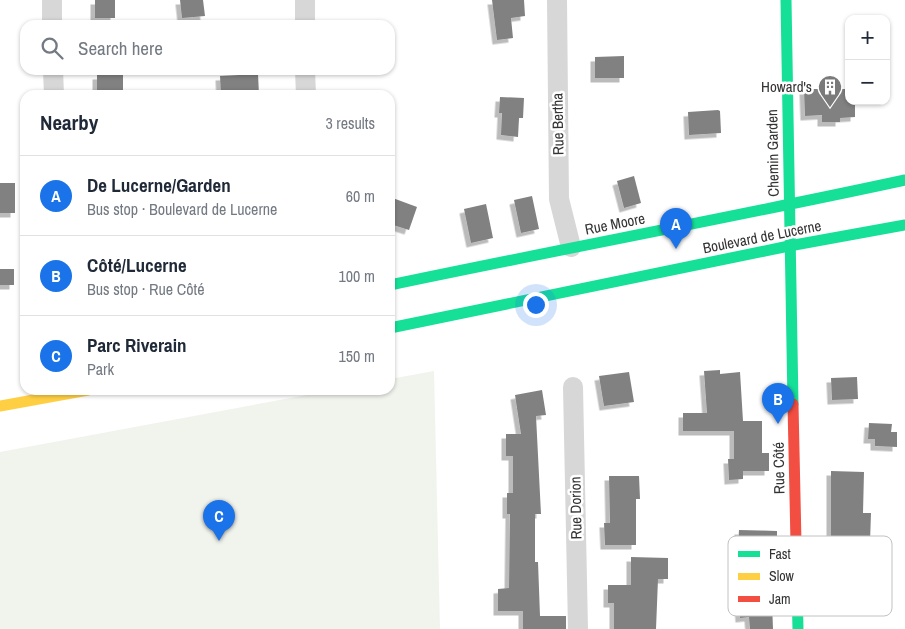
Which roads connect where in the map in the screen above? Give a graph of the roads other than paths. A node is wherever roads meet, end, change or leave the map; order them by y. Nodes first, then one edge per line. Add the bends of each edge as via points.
1 (52, 0) edge
2 (305, 0) edge
3 (557, 0) edge
4 (786, 0) edge
5 (52, 20) edge
6 (305, 20) edge
7 (53, 75) edge
8 (305, 75) edge
9 (54, 90) edge
10 (306, 90) edge
11 (905, 180) edge
12 (789, 205) junction
13 (905, 225) edge
14 (789, 246) junction
15 (571, 247) junction
16 (395, 285) edge
17 (395, 327) edge
18 (573, 387) dead end
19 (51, 395) edge
20 (0, 406) edge
21 (796, 536) edge
22 (798, 616) edge
23 (578, 629) edge
24 (798, 629) edge

1 - 5 street
2 - 6 street
3 - 15 street, Rue Bertha via 559,198
4 - 12 street, Chemin Garden
7 - 9 street
8 - 10 street
11 - 12 street, Rue Moore
12 - 14 street, Chemin Garden
12 - 15 street, Rue Moore
13 - 14 street, Boulevard de Lucerne
14 - 17 street, Boulevard de Lucerne
14 - 21 street, Rue Côté
15 - 16 street, Rue Moore
18 - 23 street, Rue Dorion
19 - 20 street
22 - 24 street, Rue Côté

